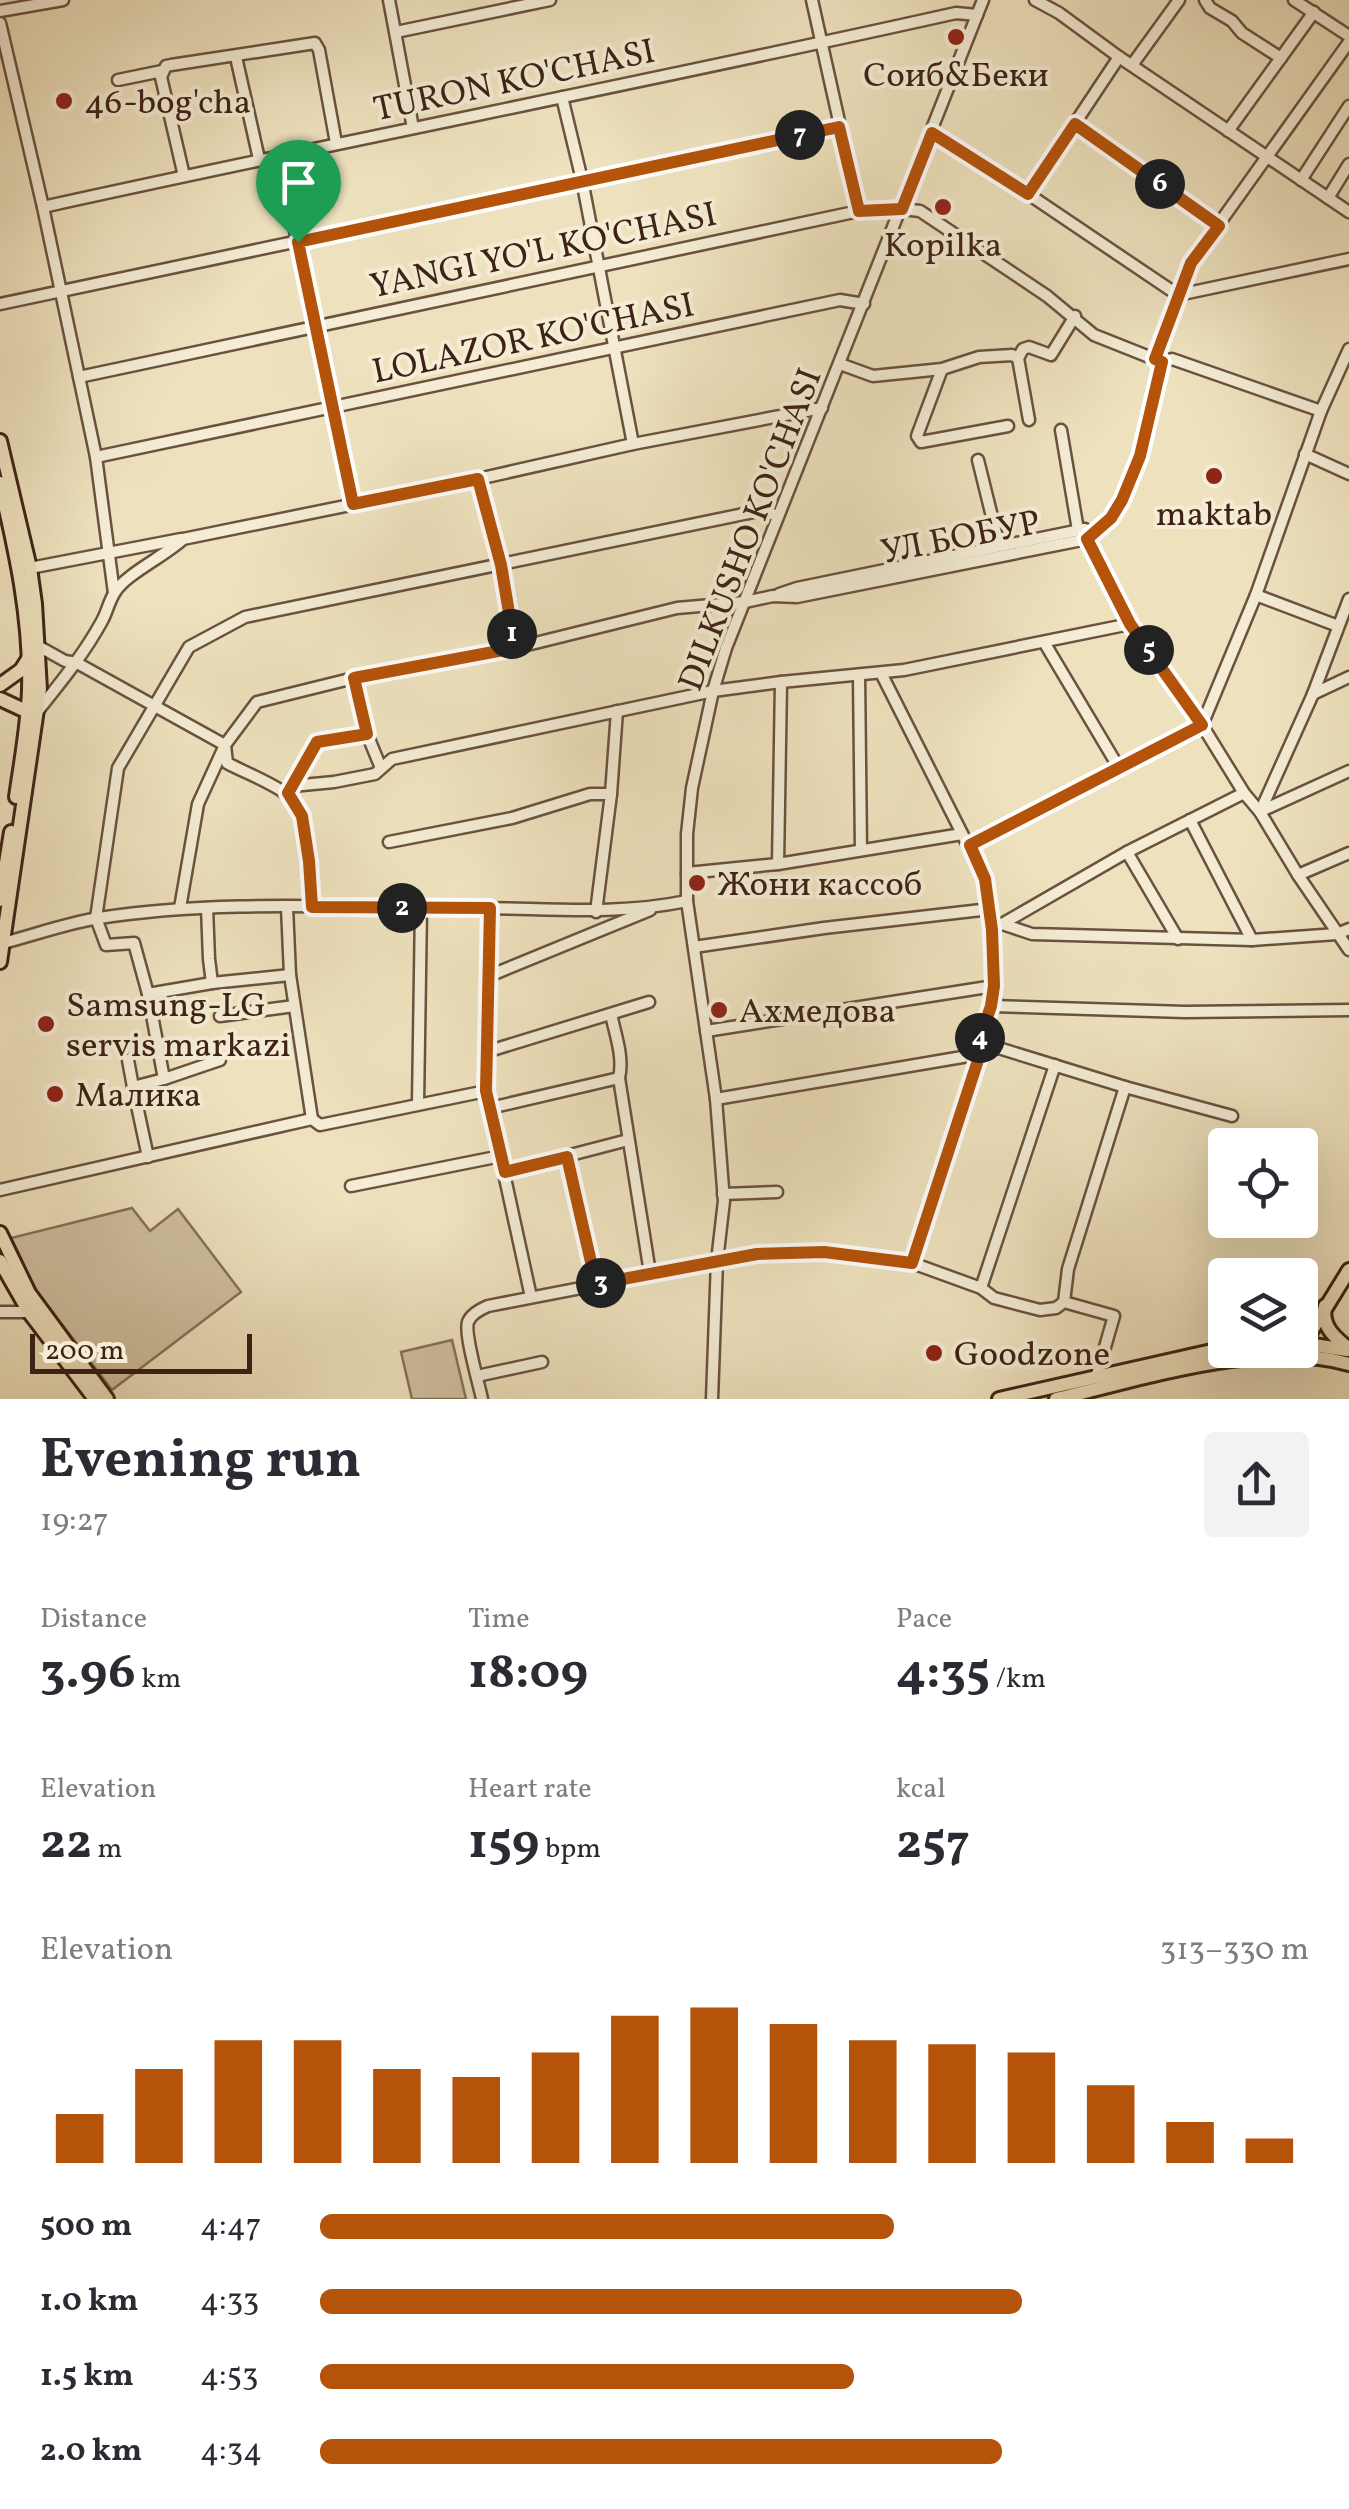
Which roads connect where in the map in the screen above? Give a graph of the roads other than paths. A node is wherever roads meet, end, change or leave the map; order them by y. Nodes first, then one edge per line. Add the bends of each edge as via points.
1 (63, 0) edge
2 (389, 0) edge
3 (550, 0) edge
4 (812, 0) edge
5 (983, 0) edge
6 (1035, 0) edge
7 (1066, 0) edge
8 (1179, 0) edge
9 (1204, 0) edge
10 (1294, 0) edge
11 (0, 11) edge
12 (1059, 12) junction
13 (1314, 12) junction
14 (977, 15) junction
15 (0, 24) edge
16 (396, 32) junction
17 (1349, 39) edge
18 (820, 43) junction
19 (236, 57) junction
20 (1120, 57) junction
21 (1281, 58) junction
22 (1132, 65) junction
23 (162, 71) junction
24 (118, 80) dead end
25 (562, 97) junction
26 (1349, 106) edge
27 (1075, 124) junction
28 (839, 127) junction
29 (413, 128) junction
30 (1228, 131) junction
31 (932, 133) junction
32 (336, 143) junction
33 (279, 155) junction
34 (1266, 156) junction
35 (259, 159) junction
36 (1348, 167) edge
37 (184, 176) junction
38 (582, 180) junction
39 (1301, 180) junction
40 (1028, 194) junction
41 (1328, 198) junction
42 (43, 207) junction
43 (902, 209) junction
44 (859, 211) junction
45 (1349, 212) edge
46 (1219, 226) junction
47 (298, 242) junction
48 (1349, 259) edge
49 (598, 266) junction
50 (60, 292) junction
51 (1178, 294) junction
52 (0, 304) edge
53 (864, 304) junction
54 (1075, 316) junction
55 (315, 326) junction
56 (614, 349) junction
57 (1349, 350) edge
58 (1018, 358) junction
59 (1159, 360) junction
60 (840, 364) junction
61 (942, 369) junction
62 (79, 377) junction
63 (334, 408) junction
64 (822, 408) junction
65 (1321, 410) junction
66 (1028, 420) dead end
67 (1008, 426) dead end
68 (1061, 430) dead end
69 (0, 441) edge
70 (633, 444) junction
71 (1305, 454) junction
72 (96, 456) junction
73 (978, 460) dead end
74 (1349, 474) edge
75 (478, 479) junction
76 (1, 490) edge
77 (353, 504) junction
78 (778, 516) junction
79 (1082, 532) junction
80 (183, 539) junction
81 (999, 545) junction
82 (109, 552) junction
83 (501, 565) junction
84 (30, 568) junction
85 (114, 593) junction
86 (1256, 594) junction
87 (774, 596) junction
88 (1349, 599) edge
89 (745, 602) junction
90 (1130, 624) junction
91 (1338, 626) junction
92 (1044, 642) junction
93 (515, 648) junction
94 (34, 652) junction
95 (77, 664) junction
96 (881, 673) junction
97 (858, 675) junction
98 (1349, 677) edge
99 (354, 678) junction
100 (781, 682) junction
101 (0, 686) edge
102 (713, 691) junction
103 (1313, 694) junction
104 (0, 699) edge
105 (153, 707) junction
106 (616, 711) junction
107 (33, 712) junction
108 (1202, 725) junction
109 (367, 734) junction
110 (225, 745) junction
111 (381, 768) junction
112 (1119, 768) junction
113 (1349, 771) edge
114 (290, 789) junction
115 (1244, 793) junction
116 (611, 794) junction
117 (1260, 812) junction
118 (1190, 820) junction
119 (962, 834) junction
120 (389, 842) dead end
121 (970, 845) junction
122 (861, 850) junction
123 (1127, 852) junction
124 (1349, 853) edge
125 (778, 864) junction
126 (687, 874) junction
127 (1298, 875) junction
128 (0, 900) edge
129 (687, 901) junction
130 (286, 907) junction
131 (312, 907) junction
132 (659, 907) junction
133 (180, 908) junction
134 (207, 908) junction
135 (422, 908) junction
136 (490, 908) junction
137 (990, 909) junction
138 (596, 912) junction
139 (96, 918) junction
140 (998, 927) junction
141 (1349, 928) edge
142 (1337, 934) junction
143 (1178, 938) junction
144 (1252, 940) junction
145 (3, 943) junction
146 (694, 946) junction
147 (1349, 950) edge
148 (0, 962) edge
149 (290, 975) junction
150 (489, 976) junction
151 (212, 983) junction
152 (994, 986) junction
153 (148, 994) junction
154 (649, 1002) dead end
155 (294, 1006) junction
156 (991, 1006) junction
157 (1349, 1010) edge
158 (610, 1014) junction
159 (220, 1016) dead end
160 (706, 1032) junction
161 (486, 1052) junction
162 (978, 1052) junction
163 (128, 1060) dead end
164 (220, 1060) dead end
165 (1055, 1065) junction
166 (620, 1078) junction
167 (164, 1079) junction
168 (133, 1087) junction
169 (1125, 1087) junction
170 (486, 1091) junction
171 (716, 1099) junction
172 (418, 1104) junction
173 (490, 1108) junction
174 (1232, 1116) dead end
175 (312, 1119) junction
176 (628, 1140) junction
177 (501, 1156) junction
178 (148, 1157) junction
179 (567, 1157) junction
180 (505, 1172) junction
181 (351, 1186) dead end
182 (0, 1190) edge
183 (777, 1192) dead end
184 (723, 1194) junction
185 (0, 1233) edge
186 (1349, 1256) edge
187 (0, 1261) edge
188 (716, 1261) junction
189 (912, 1263) junction
190 (1349, 1270) edge
191 (650, 1273) junction
192 (596, 1284) junction
193 (981, 1288) junction
194 (531, 1297) junction
195 (1064, 1302) junction
196 (1318, 1304) edge
197 (1318, 1306) edge
198 (0, 1312) edge
199 (29, 1312) junction
200 (1318, 1317) edge
201 (1318, 1348) edge
202 (1349, 1349) edge
203 (1208, 1352) edge
204 (1318, 1354) edge
205 (542, 1362) dead end
206 (1349, 1364) edge
207 (1208, 1365) edge
208 (477, 1376) junction
209 (1096, 1378) junction
210 (95, 1399) edge
211 (107, 1399) edge
212 (482, 1399) edge
213 (712, 1399) edge
214 (999, 1399) edge
215 (1056, 1399) edge

1 - 11 street
2 - 16 street
3 - 16 street
4 - 18 street
5 - 14 street, DILKUSHO KO'CHASI
6 - 12 street
7 - 12 street
8 - 22 street
9 - 21 street
10 - 13 street
12 - 20 street
13 - 17 street
13 - 21 street
14 - 18 street, TURON KO'CHASI via 956,13
14 - 31 street, DILKUSHO KO'CHASI
15 - 42 street
16 - 29 street
17 - 34 street
18 - 25 street, TURON KO'CHASI
18 - 28 street
19 - 23 street
19 - 32 street via 315,43
19 - 35 street
20 - 22 street
20 - 27 street
21 - 30 street
22 - 30 street
23 - 24 street
23 - 37 street
25 - 29 street, TURON KO'CHASI
25 - 38 street
26 - 39 street
27 - 40 street
27 - 46 street
28 - 38 street
28 - 44 street
29 - 32 street, TURON KO'CHASI
30 - 34 street
31 - 40 street
31 - 43 street, DILKUSHO KO'CHASI
32 - 33 street, TURON KO'CHASI
33 - 35 street, TURON KO'CHASI
33 - 47 street
34 - 39 street
34 - 46 street
35 - 37 street, TURON KO'CHASI
36 - 41 street
37 - 42 street, TURON KO'CHASI
38 - 47 street
38 - 49 street
39 - 41 street
40 - 51 street
41 - 45 street
42 - 50 street
43 - 44 street, YANGI YO'L KO'CHASI
43 - 53 street, DILKUSHO KO'CHASI
43 - 54 street via 920,211
44 - 49 street, YANGI YO'L KO'CHASI
46 - 51 street
47 - 50 street
47 - 55 street
48 - 51 street
49 - 55 street, YANGI YO'L KO'CHASI
49 - 56 street
50 - 52 street
50 - 62 street
51 - 59 street
53 - 56 street, LOLAZOR KO'CHASI via 840,300
53 - 60 street, DILKUSHO KO'CHASI
54 - 58 street via 1051,355 1029,347
54 - 59 street via 1094,335
55 - 62 street, YANGI YO'L KO'CHASI
55 - 63 street
56 - 63 street, LOLAZOR KO'CHASI
56 - 70 street
57 - 65 street
58 - 61 street via 979,356
58 - 66 street
59 - 65 street
59 - 79 street via 1140,456 1122,500 1099,529
60 - 61 street via 872,376
60 - 64 street, DILKUSHO KO'CHASI
61 - 67 street via 916,436 921,442
62 - 72 street
63 - 72 street, LOLAZOR KO'CHASI
63 - 77 street
64 - 70 street
64 - 78 street, DILKUSHO KO'CHASI
65 - 71 street
68 - 79 street
69 - 84 main road
70 - 75 street
71 - 74 street
71 - 86 street
72 - 82 street
73 - 81 street
75 - 77 street
75 - 83 street
76 - 94 main road
77 - 80 street
78 - 83 street via 763,510
78 - 89 street, DILKUSHO KO'CHASI
79 - 81 street
79 - 87 street, УЛ БОБУР via 797,597
79 - 90 street, УЛ БОБУР
80 - 82 street
80 - 85 street
81 - 87 street
82 - 84 street
82 - 85 street
83 - 93 street
83 - 105 street via 245,617 190,647
84 - 94 main road
85 - 95 street
86 - 91 street
86 - 108 street
87 - 89 street, УЛ БОБУР
88 - 91 street
89 - 93 street, УЛ БОБУР via 677,608
89 - 102 street, DILKUSHO KO'CHASI
90 - 92 street
90 - 108 street, УЛ БОБУР
91 - 103 street
92 - 96 street
92 - 112 street
93 - 99 street, УЛ БОБУР
94 - 95 street
94 - 101 main road
94 - 107 main road via 40,689
95 - 105 street
95 - 107 street
96 - 97 street
96 - 119 street
97 - 100 street
97 - 122 street
98 - 103 street
99 - 109 street
99 - 110 street, УЛ БОБУР via 257,702
100 - 102 street
100 - 125 street
102 - 106 street
102 - 126 street, DILKUSHO KO'CHASI via 692,788
103 - 117 street
104 - 107 main road
105 - 110 street
105 - 139 street via 118,768
106 - 111 street via 392,759
106 - 116 street
107 - 128 main road
107 - 145 main road
108 - 112 street
108 - 115 street, УЛ БОБУР
109 - 111 street
109 - 114 street via 317,742
110 - 114 street via 227,764
110 - 133 street, УЛ БОБУР via 198,804
111 - 114 street
112 - 121 street
113 - 117 street
114 - 131 street via 302,816
115 - 117 street, УЛ БОБУР
115 - 118 street
116 - 120 street
116 - 138 street
117 - 127 street, УЛ БОБУР
118 - 123 street
118 - 144 street
119 - 121 street
119 - 122 street
121 - 137 street
122 - 125 street
123 - 140 street
123 - 143 street
124 - 127 street
125 - 126 street
126 - 129 street, DILKUSHO KO'CHASI
127 - 142 street, УЛ БОБУР
129 - 132 street
129 - 146 street, DILKUSHO KO'CHASI
130 - 131 street
130 - 134 street
130 - 149 street
131 - 135 street
132 - 138 street
132 - 150 street
133 - 134 street
133 - 139 street
134 - 151 street
135 - 136 street
135 - 172 street
136 - 138 street
136 - 150 street
137 - 140 street
137 - 146 street
139 - 145 street
139 - 153 street via 106,945 134,943
140 - 143 street
140 - 152 street
141 - 142 street
142 - 144 street
142 - 147 street, УЛ БОБУР
143 - 144 street
145 - 148 main road
146 - 160 street, DILKUSHO KO'CHASI
149 - 151 street
149 - 155 street
150 - 161 street
151 - 153 street
152 - 156 street
152 - 160 street
153 - 167 street
154 - 158 street
155 - 159 street
155 - 175 street
156 - 157 street
156 - 162 street
158 - 161 street
158 - 166 street
160 - 171 street, DILKUSHO KO'CHASI
161 - 170 street
162 - 165 street
162 - 171 street
162 - 189 street
163 - 168 street
164 - 167 street
165 - 169 street
165 - 193 street
166 - 173 street
166 - 176 street
167 - 168 street
168 - 178 street
169 - 174 street
169 - 195 street
170 - 172 street
170 - 173 street
171 - 184 street, DILKUSHO KO'CHASI
172 - 175 street via 320,1125
173 - 177 street
175 - 178 street
176 - 179 street
176 - 191 street
177 - 180 street
177 - 181 street
178 - 182 street
179 - 180 street
179 - 192 street
180 - 194 street
183 - 184 street
184 - 188 street, DILKUSHO KO'CHASI
185 - 211 main road via 29,1293
186 - 196 main road
187 - 199 main road
188 - 189 street via 824,1252
188 - 191 street
188 - 213 street, DILKUSHO KO'CHASI
189 - 193 street
190 - 197 main road
191 - 192 street
192 - 194 street
193 - 195 street via 1040,1310
194 - 208 street via 488,1306 468,1322
195 - 209 street via 1114,1316
198 - 199 street
199 - 210 main road
200 - 202 main road
201 - 202 main road
203 - 209 main road
204 - 206 main road
205 - 208 street
207 - 215 main road
208 - 212 street
209 - 214 main road

